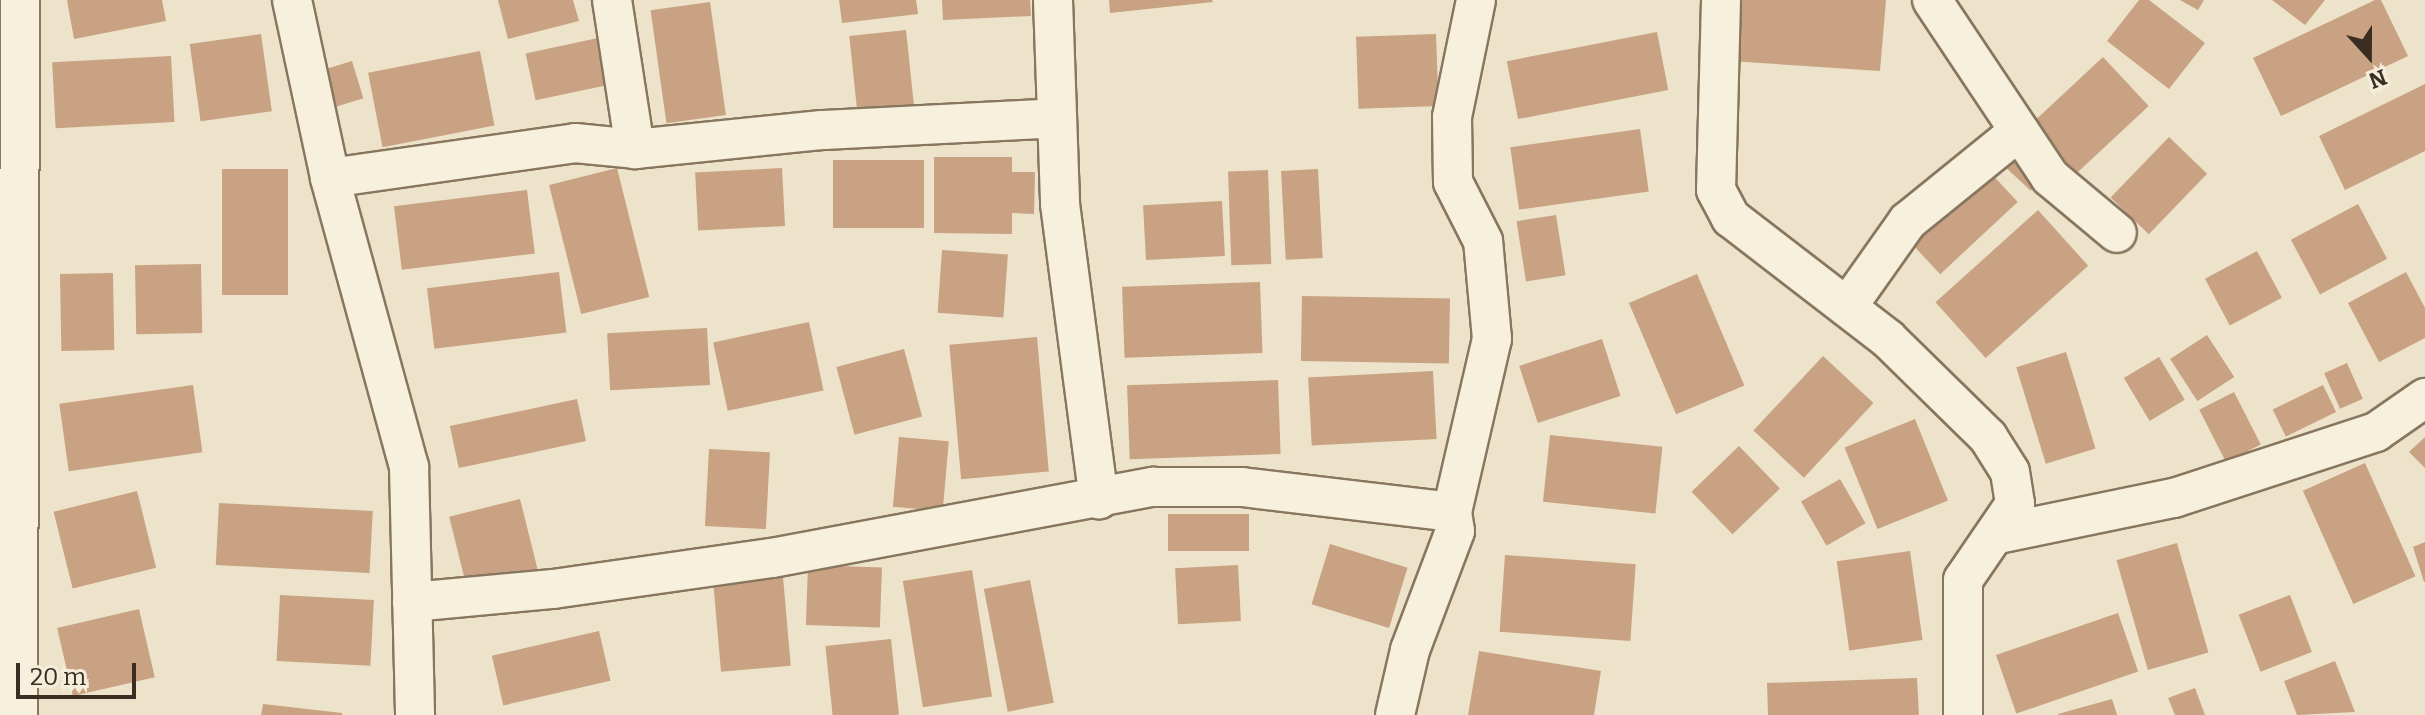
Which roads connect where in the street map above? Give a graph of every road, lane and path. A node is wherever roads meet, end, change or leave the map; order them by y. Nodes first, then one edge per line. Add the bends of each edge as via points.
1 (20, 0) edge
2 (292, 0) edge
3 (612, 0) edge
4 (1053, 0) edge
5 (1476, 0) edge
6 (1721, 0) edge
7 (1932, 0) edge
8 (1057, 118) junction
9 (2019, 131) junction
10 (635, 149) junction
11 (330, 178) junction
12 (2117, 233) dead end
13 (1847, 307) junction
14 (2425, 398) edge
15 (1099, 499) junction
16 (1452, 512) junction
17 (1998, 534) junction
18 (412, 602) junction
19 (18, 715) edge
20 (415, 715) edge
21 (1395, 715) edge
22 (1963, 715) edge

1 - 19 street
2 - 11 street
3 - 10 street
4 - 8 street
5 - 16 street via 1452,117 1453,182 1483,241 1492,339
6 - 13 street via 1716,190 1731,218
7 - 9 street
8 - 10 street via 823,130
8 - 15 street via 1060,204
9 - 12 street via 2050,177
9 - 13 street via 1908,221
10 - 11 street via 575,143
11 - 18 street via 409,467
13 - 17 street via 1888,339 1988,437 2010,472 2015,504
14 - 17 street via 2376,432 2174,498
15 - 16 street via 1153,487 1242,487
15 - 18 street via 772,558 553,589
16 - 21 street via 1455,531 1410,650
17 - 22 street via 1963,580
18 - 20 street

